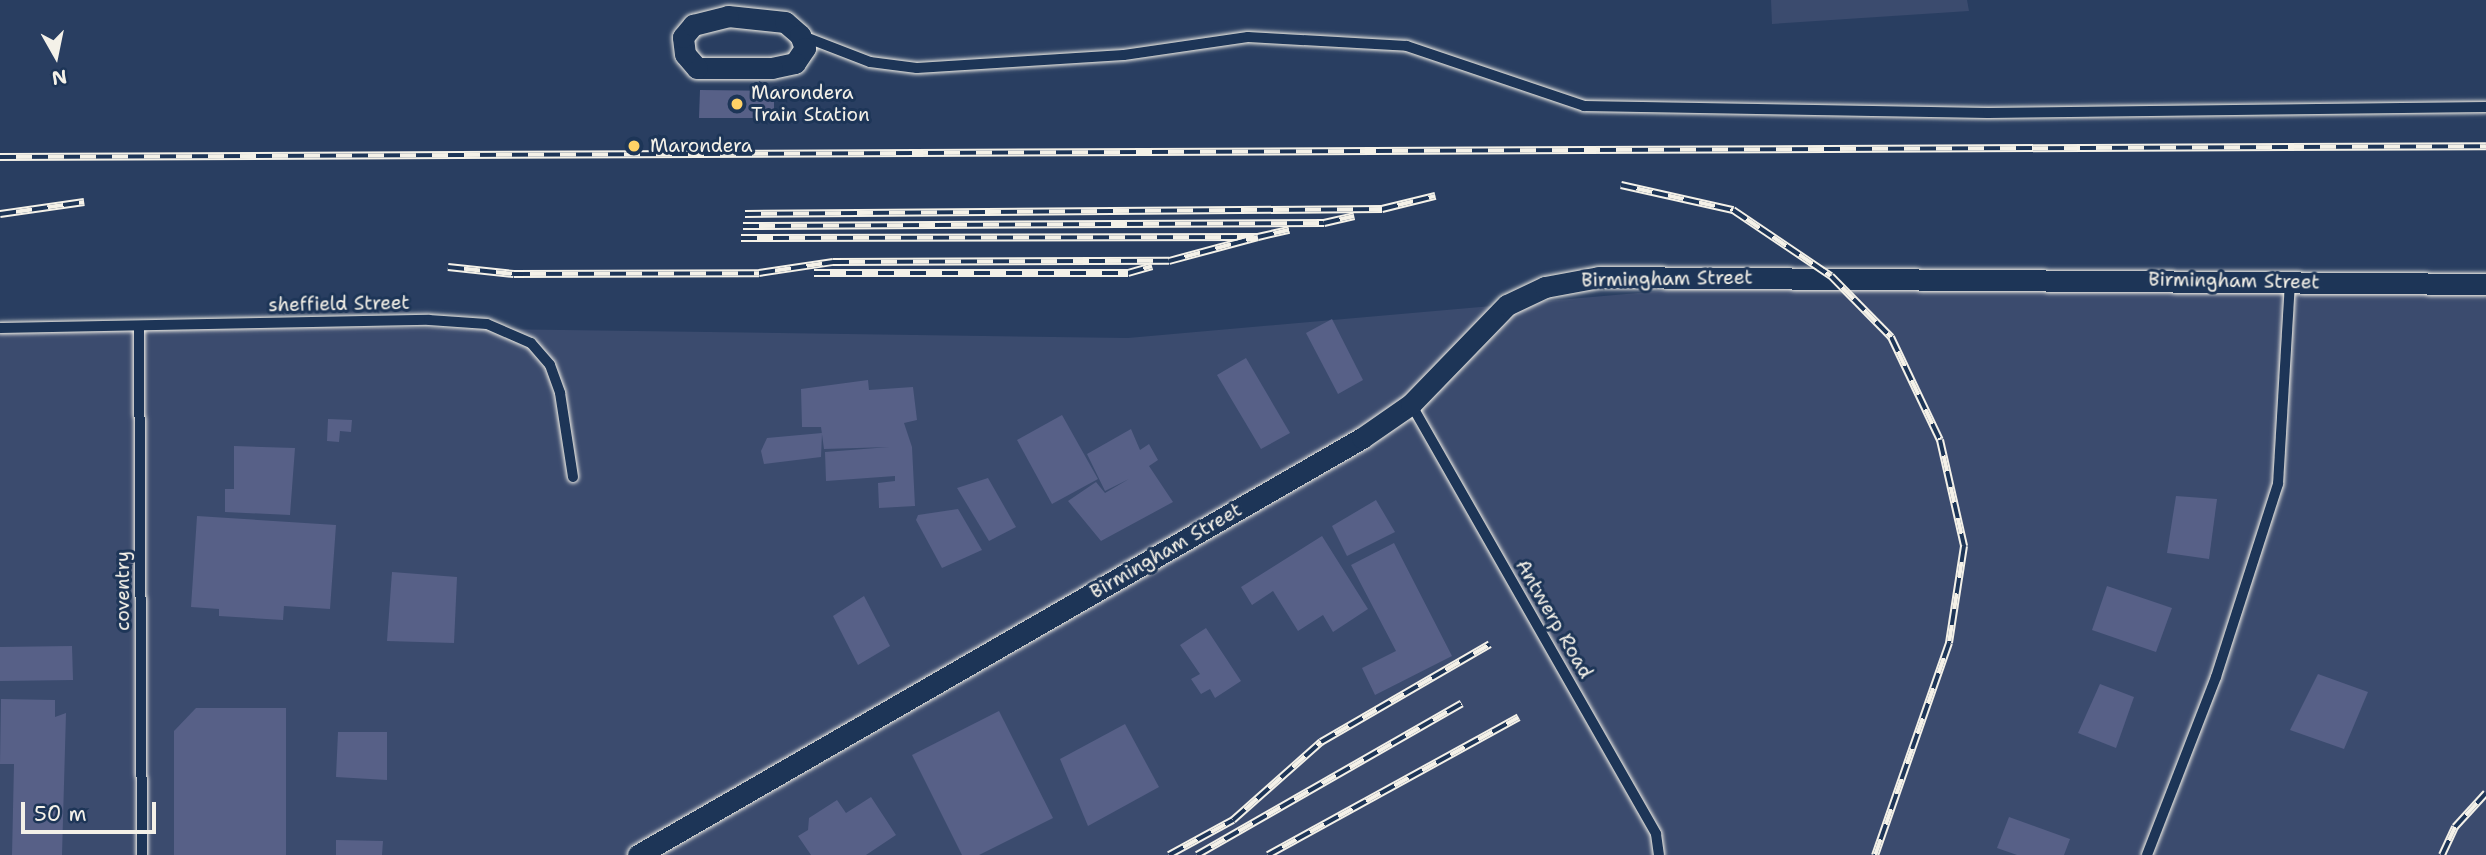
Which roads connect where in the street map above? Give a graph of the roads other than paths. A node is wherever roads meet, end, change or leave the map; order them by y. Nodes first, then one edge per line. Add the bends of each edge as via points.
1 (727, 8) edge
2 (800, 36) junction
3 (2486, 107) edge
4 (2290, 282) junction
5 (2486, 284) edge
6 (139, 326) junction
7 (0, 328) edge
8 (1411, 404) junction
9 (573, 477) dead end
10 (142, 855) edge
11 (638, 855) edge
12 (1659, 855) edge
13 (2147, 855) edge

1 - 2 street via 785,22
1 - 2 street via 693,24 683,37 685,54 698,68 772,68 795,63 805,48
2 - 3 lane via 870,62 917,68 1124,55 1248,37 1407,46 1584,106 1988,113
4 - 5 street, Birmingham Street
4 - 8 street, Birmingham Street via 1599,277 1545,287 1507,305
4 - 13 lane via 2278,484 2216,677
6 - 7 lane, sheffield Street
6 - 9 lane, sheffield Street via 429,320 486,324 511,331 531,343 550,365 560,393
6 - 10 lane, coventry
8 - 11 street, Birmingham Street via 1362,438
8 - 12 lane, Antwerp Road via 1657,835

